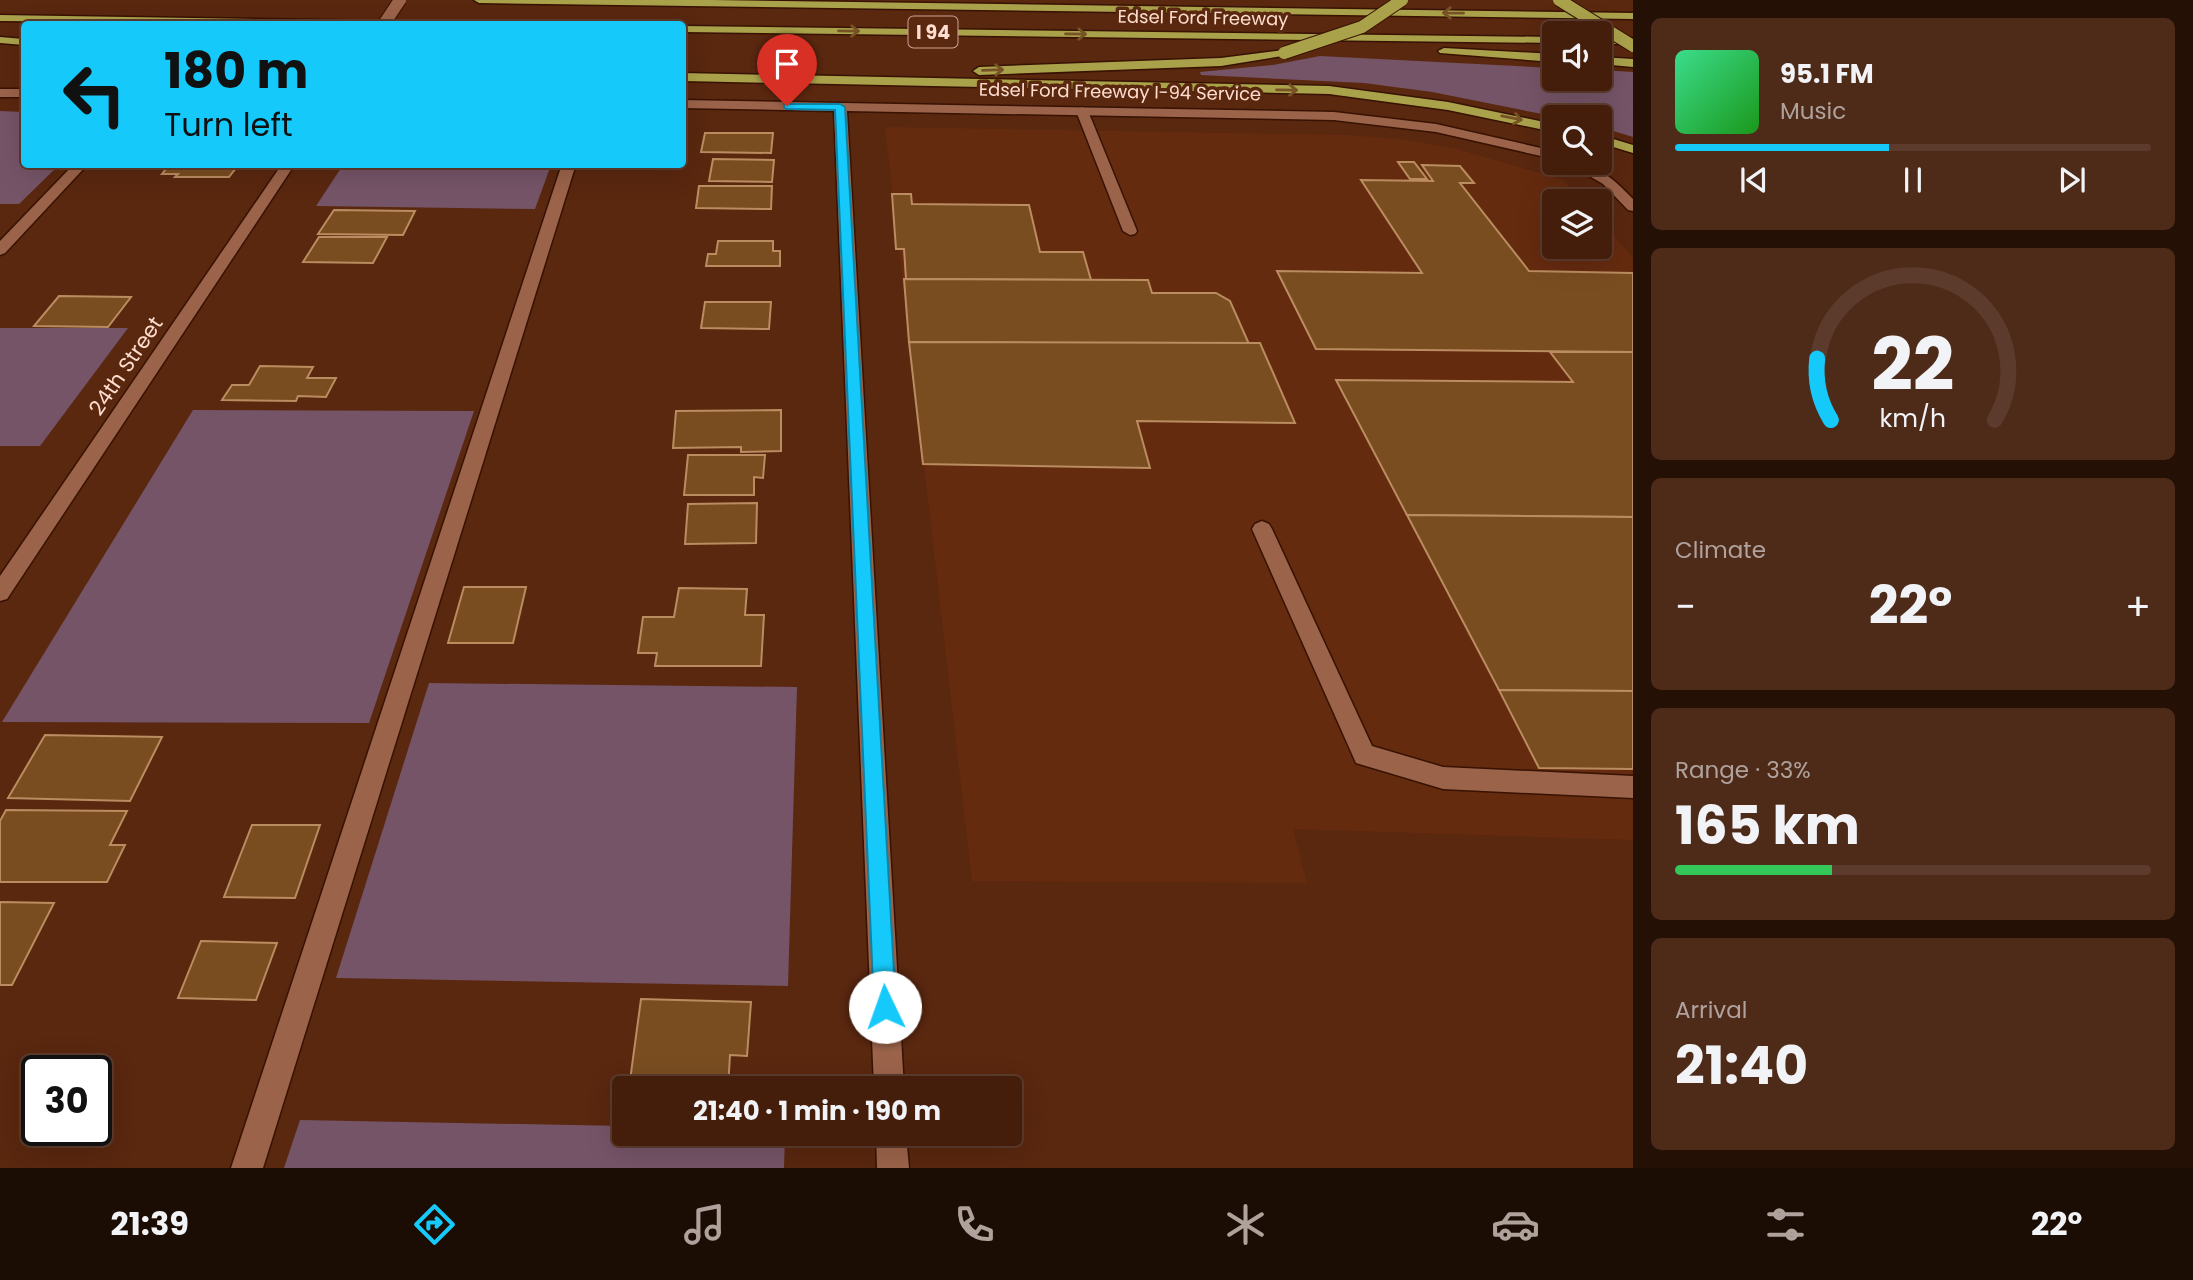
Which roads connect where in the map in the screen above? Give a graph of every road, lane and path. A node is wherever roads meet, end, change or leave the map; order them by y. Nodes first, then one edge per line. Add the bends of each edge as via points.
1 (400, 0) edge
2 (479, 0) edge
3 (1402, 0) edge
4 (1559, 0) edge
5 (1633, 9) edge
6 (1521, 14) junction
7 (1633, 16) edge
8 (0, 19) edge
9 (154, 21) edge
10 (386, 21) edge
11 (686, 29) edge
12 (1345, 38) junction
13 (0, 40) edge
14 (1542, 40) edge
15 (21, 42) edge
16 (1612, 42) edge
17 (1633, 43) edge
18 (1542, 57) edge
19 (1612, 62) edge
20 (1633, 63) edge
21 (686, 77) edge
22 (802, 78) junction
23 (0, 93) edge
24 (21, 93) edge
25 (686, 104) edge
26 (840, 107) junction
27 (1082, 111) junction
28 (1542, 126) edge
29 (1612, 143) edge
30 (1633, 149) edge
31 (1542, 152) edge
32 (78, 168) edge
33 (286, 168) edge
34 (568, 168) edge
35 (1597, 175) edge
36 (1633, 207) edge
37 (1130, 230) dead end
38 (0, 250) edge
39 (1262, 529) dead end
40 (0, 593) edge
41 (1633, 787) edge
42 (888, 1076) edge
43 (892, 1146) edge
44 (247, 1168) edge
45 (893, 1168) edge

1 - 10 street, bridge
6 -> 2 highway, Edsel Ford Freeway / I 94
22 -> 3 highway, bridge via 1222,62 1284,52 1351,33
4 - 17 highway, bridge
5 - 6 highway
6 - 7 highway, Edsel Ford Freeway / I 94
8 - 9 highway
11 -> 12 highway, Edsel Ford Freeway / I 94
12 - 14 highway, Edsel Ford Freeway / I 94
12 - 18 highway via 1468,54
13 - 15 highway
16 - 17 highway
19 - 20 highway
21 - 22 highway
22 -> 28 highway via 1329,90 1448,106
23 - 24 street
25 - 26 street, Edsel Ford Freeway I-94 Service
26 - 27 street, Edsel Ford Freeway I-94 Service
26 - 42 street
27 - 31 street, Edsel Ford Freeway I-94 Service via 1334,116 1436,128
27 - 37 street
29 - 30 highway
32 - 38 street
33 - 40 street, 24th Street
34 - 44 street
35 - 36 street
39 - 41 street via 1363,755 1443,778
43 - 45 street

